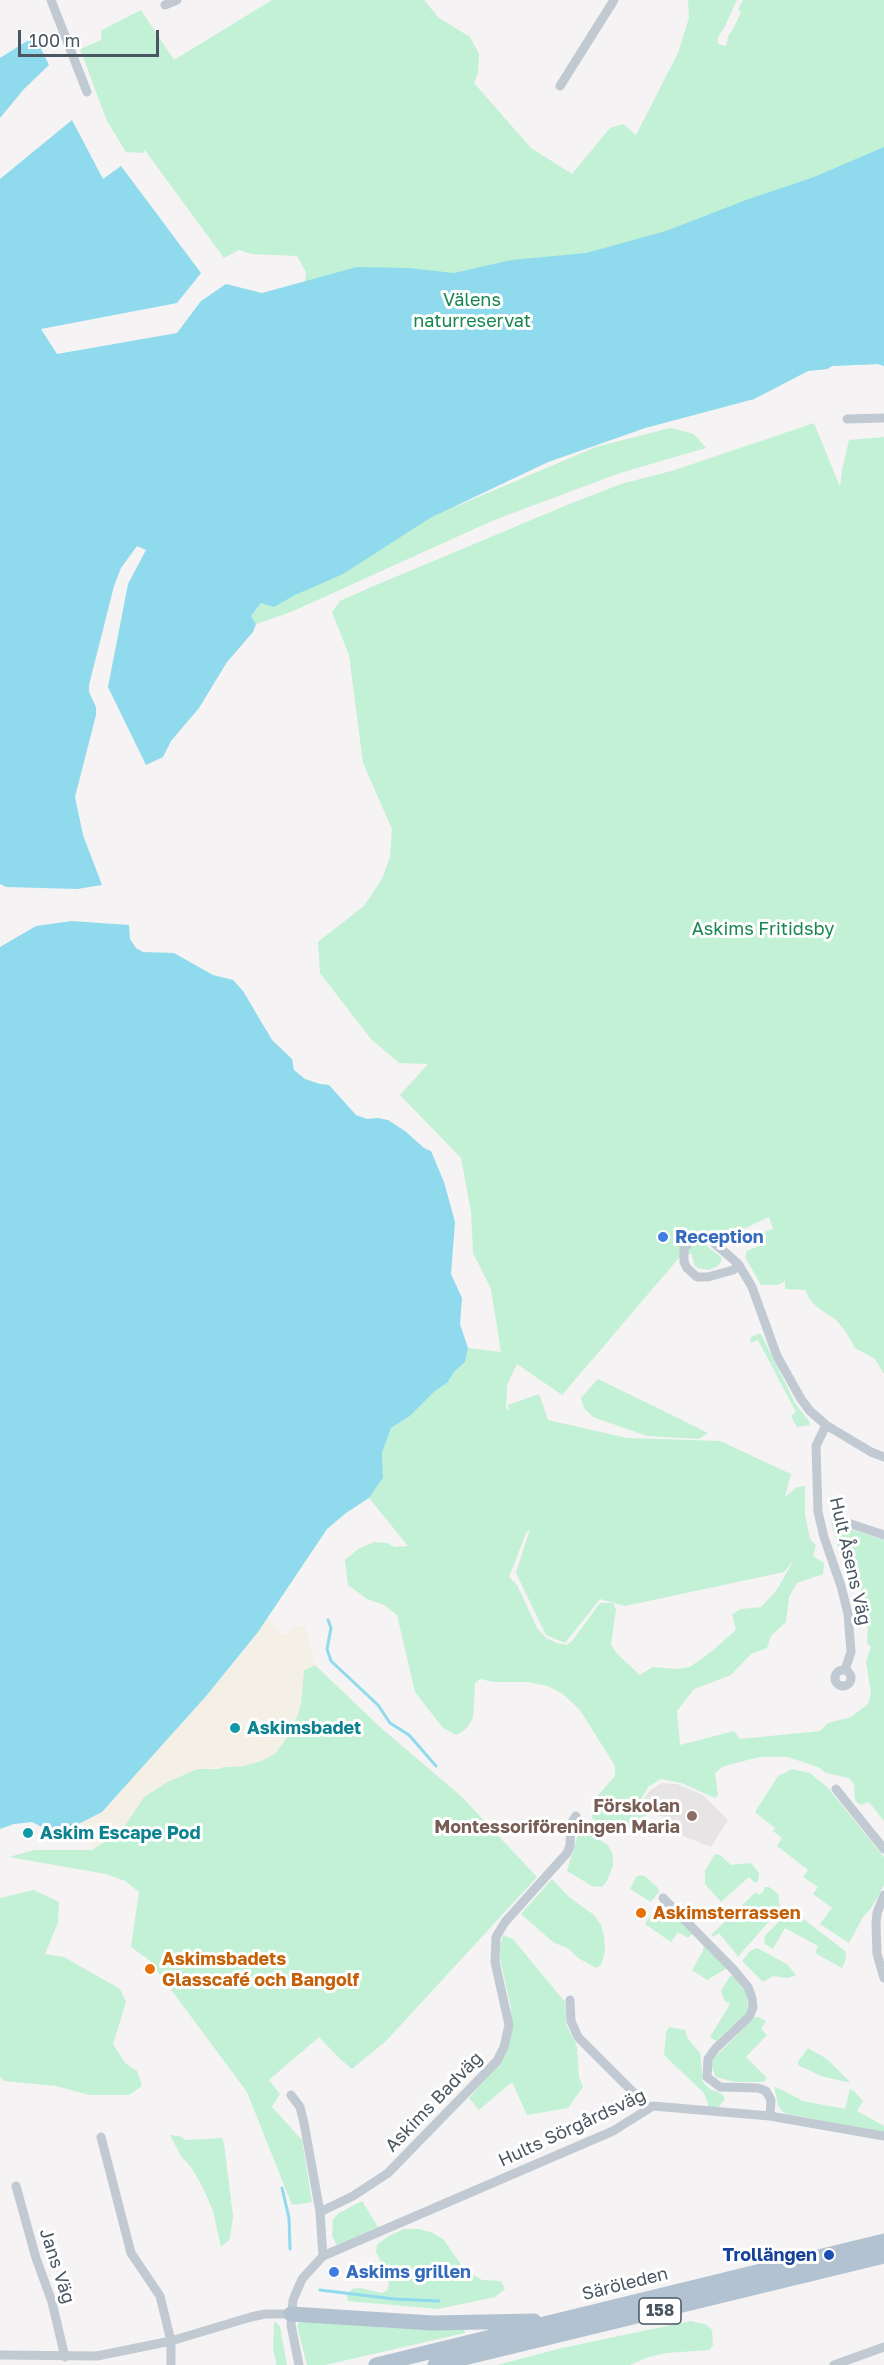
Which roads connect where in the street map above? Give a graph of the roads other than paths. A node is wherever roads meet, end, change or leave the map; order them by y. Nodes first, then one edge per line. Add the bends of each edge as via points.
1 (51, 0) edge
2 (177, 0) edge
3 (614, 0) edge
4 (165, 5) dead end
5 (560, 86) dead end
6 (87, 92) dead end
7 (884, 418) edge
8 (847, 419) dead end
9 (739, 1265) junction
10 (826, 1425) junction
11 (884, 1457) edge
12 (836, 1519) dead end
13 (884, 1535) edge
14 (845, 1671) dead end
15 (836, 1789) dead end
16 (576, 1816) dead end
17 (884, 1849) edge
18 (884, 1895) edge
19 (663, 1898) dead end
20 (884, 1978) edge
21 (570, 2000) dead end
22 (291, 2095) dead end
23 (649, 2108) junction
24 (770, 2116) junction
25 (884, 2136) edge
26 (101, 2138) dead end
27 (16, 2186) dead end
28 (320, 2212) junction
29 (884, 2241) edge
30 (323, 2256) junction
31 (884, 2256) edge
32 (291, 2314) junction
33 (552, 2322) junction
34 (171, 2341) junction
35 (884, 2347) edge
36 (0, 2355) edge
37 (65, 2357) junction
38 (171, 2365) edge
39 (299, 2365) edge
40 (376, 2365) edge
41 (435, 2365) edge
42 (834, 2365) edge

1 - 6 street
2 - 4 street
3 - 5 street
7 - 8 street
9 - 9 street via 706,1237 692,1239 684,1248 684,1262 697,1276 708,1277
9 - 10 street via 752,1287 768,1335 789,1379 810,1411
10 - 11 street
10 - 14 street, Hult Åsens Väg via 816,1446 818,1512 848,1614 851,1652
12 - 13 street
15 - 17 street
16 - 28 street, Askims Badväg via 567,1853 496,1937 495,1962 509,2025 497,2061 388,2173
18 - 20 street via 876,1924 877,1954
19 - 24 street via 732,1968 752,1998 749,2017 708,2059 708,2077 720,2087 766,2091 771,2100
21 - 23 street via 578,2037
22 - 28 street via 300,2107 304,2123
23 - 24 street, Hults Sörgårdsväg
23 - 30 street, Hults Sörgårdsväg via 613,2131
24 - 25 street, Hults Sörgårdsväg
26 - 34 street via 131,2253 160,2296
27 - 37 street, Jans Väg
28 - 30 street
29 - 33 main road, Säröleden / 158
30 - 32 street via 302,2280
31 - 41 main road, Säröleden / 158
32 - 33 main road, 158 via 432,2324
32 - 34 street via 251,2317
32 - 39 street
33 - 40 main road, Säröleden / 158
34 - 37 street via 111,2354
34 - 38 street
35 - 42 street
36 - 37 street

